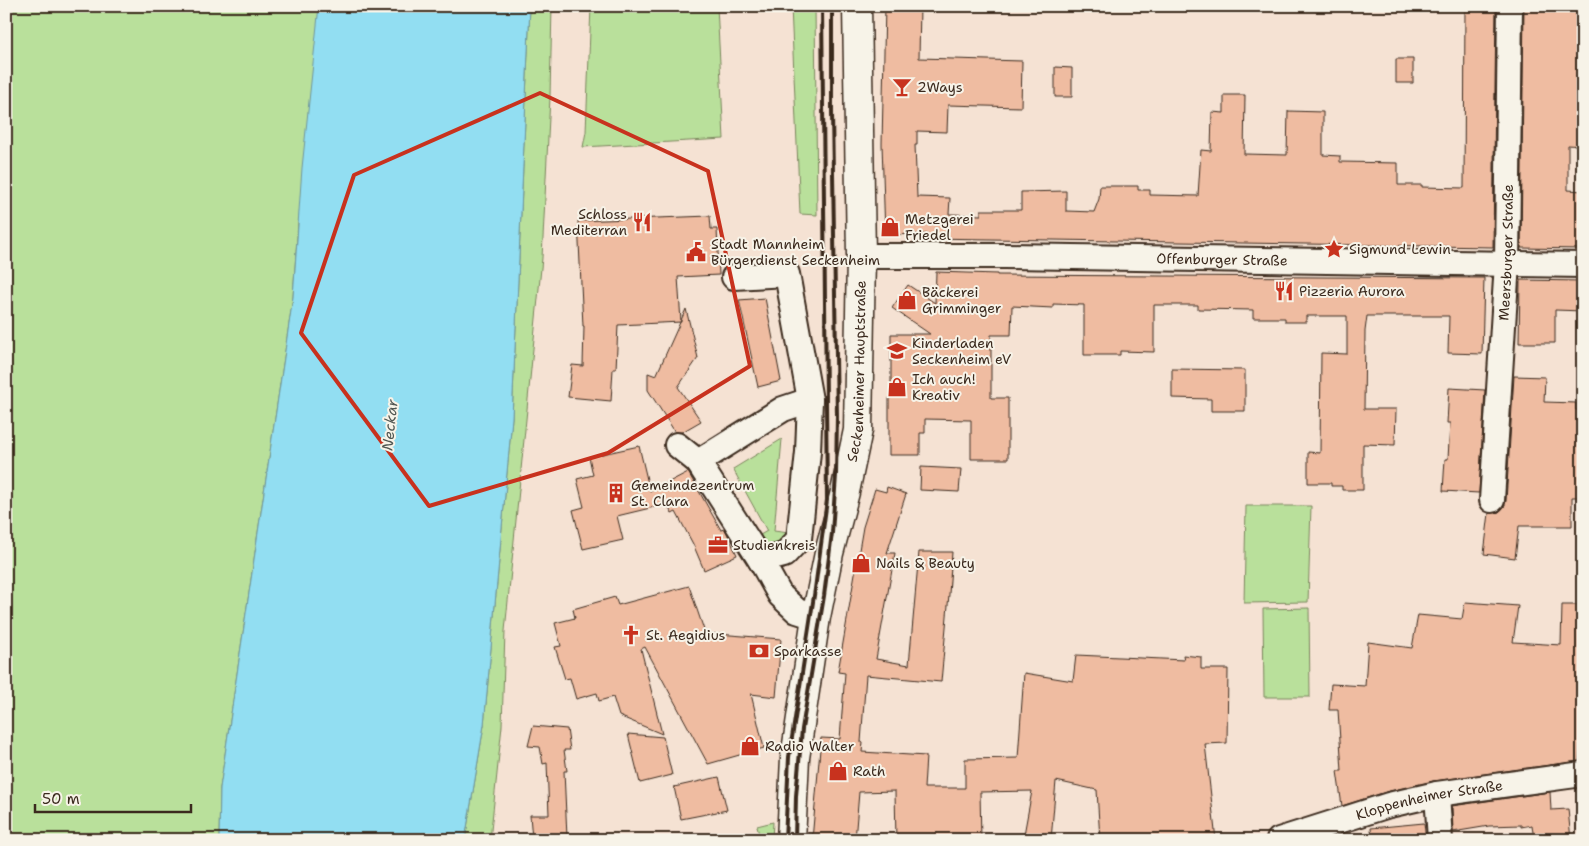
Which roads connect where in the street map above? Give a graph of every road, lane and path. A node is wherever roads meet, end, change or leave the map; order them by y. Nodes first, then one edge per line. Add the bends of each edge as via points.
1 (858, 6) edge
2 (1510, 6) edge
3 (861, 256) junction
4 (1507, 263) junction
5 (1583, 264) edge
6 (734, 277) dead end
7 (810, 400) junction
8 (676, 445) dead end
9 (698, 462) junction
10 (1492, 500) dead end
11 (798, 539) junction
12 (829, 553) junction
13 (761, 561) junction
14 (816, 618) junction
15 (1583, 774) edge
16 (1437, 794) junction
17 (791, 840) edge
18 (1279, 840) edge
19 (1440, 840) edge

1 - 3 main road, Seckenheimer Hauptstraße
2 - 4 street, Meersburger Straße
3 - 4 street, Offenburger Straße
3 - 12 main road, Seckenheimer Hauptstraße via 858,430
4 - 5 street, Offenburger Straße
4 - 10 street, Meersburger Straße
6 - 7 street via 787,274
7 - 9 street via 783,409
7 - 11 street
8 - 9 street
9 - 13 street
11 - 12 street
11 - 13 street via 784,555
12 - 14 main road, Seckenheimer Hauptstraße
13 - 14 street via 780,595 796,611
14 - 17 main road, Seckenheimer Hauptstraße via 795,758
15 - 16 street, Kloppenheimer Straße
16 - 18 street, Kloppenheimer Straße via 1389,805
16 - 19 street

